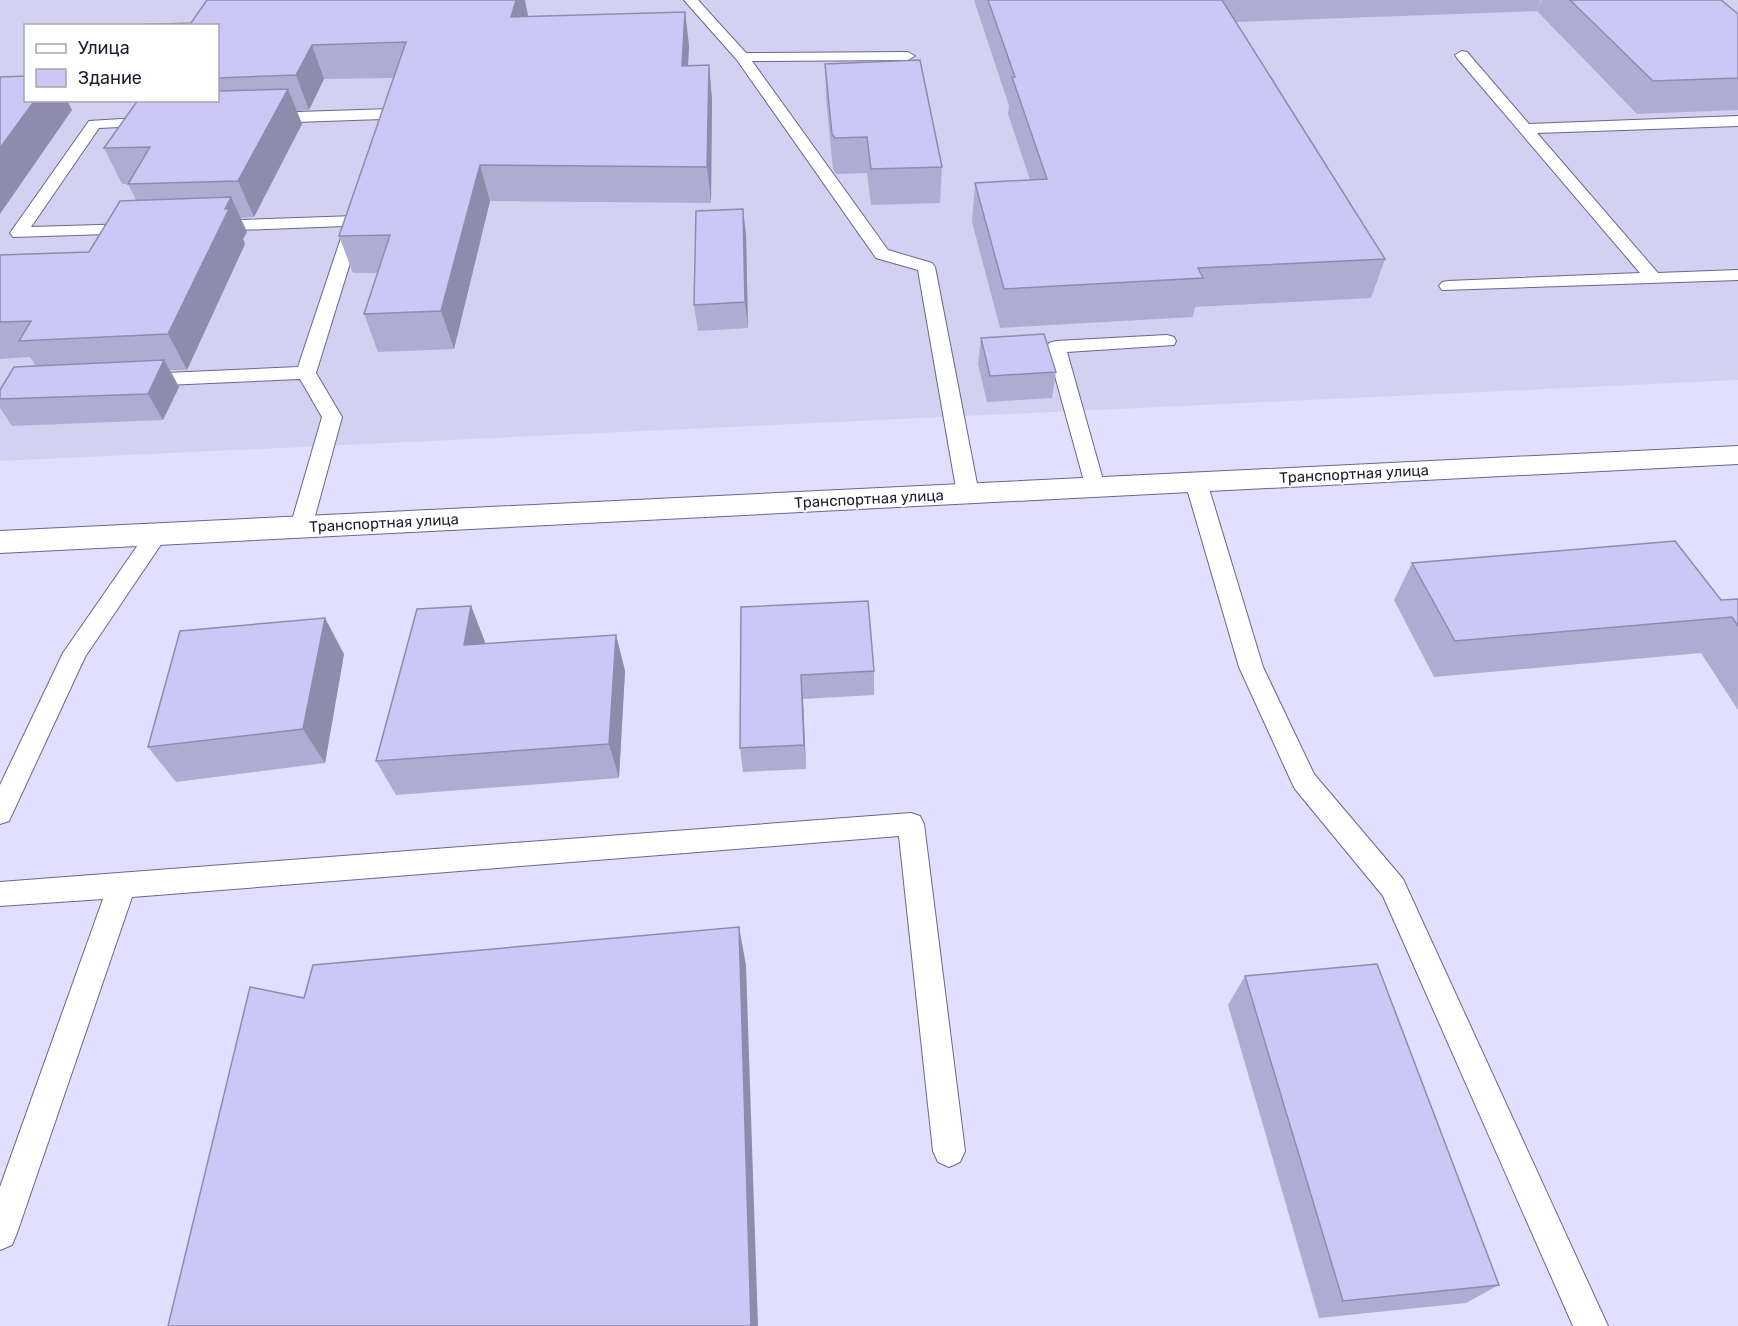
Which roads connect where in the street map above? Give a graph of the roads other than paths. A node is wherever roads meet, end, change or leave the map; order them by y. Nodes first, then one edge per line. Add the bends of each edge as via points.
1 (691, 0) edge
2 (1462, 55) dead end
3 (908, 56) dead end
4 (742, 57) junction
5 (248, 119) edge
6 (1738, 121) edge
7 (165, 122) edge
8 (1525, 129) junction
9 (380, 146) edge
10 (363, 200) edge
11 (356, 221) junction
12 (193, 227) edge
13 (146, 229) edge
14 (1738, 275) edge
15 (1653, 278) junction
16 (1448, 286) dead end
17 (1167, 341) dead end
18 (306, 373) junction
19 (129, 381) edge
20 (1738, 456) edge
21 (1196, 482) junction
22 (1094, 487) junction
23 (968, 494) junction
24 (301, 527) junction
25 (157, 534) junction
26 (0, 542) edge
27 (0, 813) edge
28 (122, 885) junction
29 (0, 894) edge
30 (949, 1151) dead end
31 (0, 1233) edge
32 (1591, 1326) edge

1 - 4 lane
2 - 8 lane
3 - 4 lane
4 - 23 lane via 882,254 926,267
5 - 9 lane via 391,114
6 - 8 lane
7 - 13 lane via 94,124 19,233
8 - 15 lane
10 - 11 lane
11 - 12 lane
11 - 18 lane
14 - 15 lane
15 - 16 lane
17 - 22 lane via 1056,347
18 - 19 lane
18 - 24 lane via 332,417
20 - 21 main road, Транспортная улица
21 - 22 main road, Транспортная улица
21 - 32 lane via 1251,667 1304,781 1393,888
22 - 23 main road, Транспортная улица
23 - 24 main road, Транспортная улица
24 - 25 main road, Транспортная улица
25 - 26 main road, Транспортная улица
25 - 27 lane via 75,653
28 - 29 lane
28 - 30 lane via 911,824
28 - 31 lane

